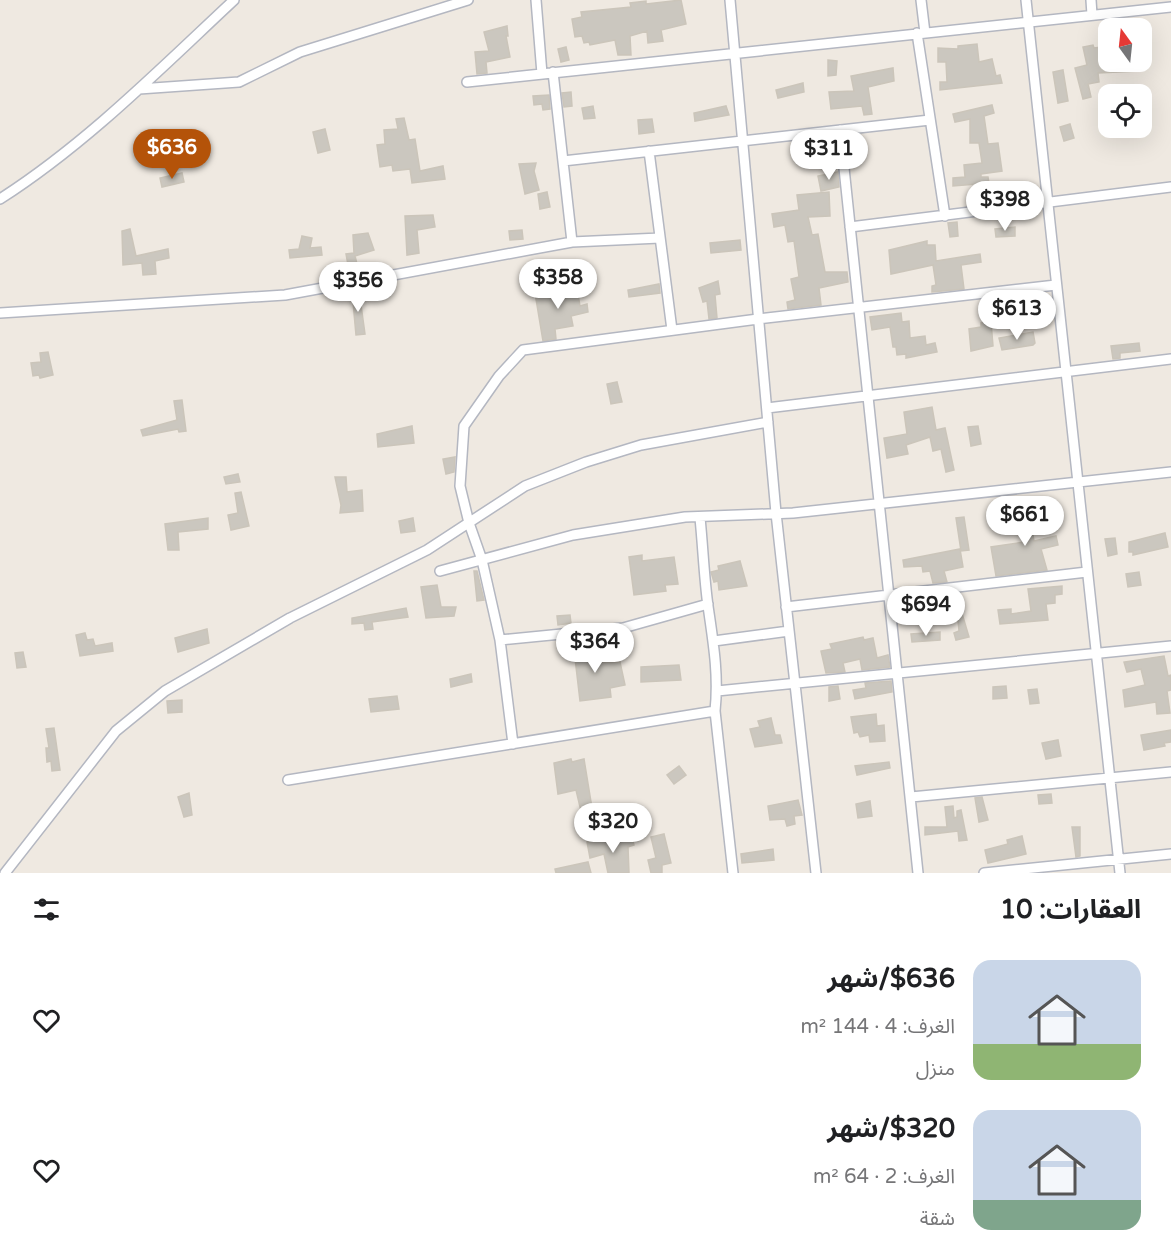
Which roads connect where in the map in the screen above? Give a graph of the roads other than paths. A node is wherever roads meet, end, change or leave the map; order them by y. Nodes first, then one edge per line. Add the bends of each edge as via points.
1 (234, 0) edge
2 (468, 0) edge
3 (536, 0) edge
4 (730, 0) edge
5 (921, 0) edge
6 (1026, 0) edge
7 (1091, 0) edge
8 (1171, 7) edge
9 (1092, 15) junction
10 (1028, 22) junction
11 (921, 33) junction
12 (735, 52) junction
13 (553, 72) junction
14 (542, 74) junction
15 (467, 82) dead end
16 (139, 89) junction
17 (930, 120) junction
18 (840, 130) junction
19 (742, 141) junction
20 (649, 151) junction
21 (563, 161) junction
22 (1171, 187) edge
23 (0, 199) edge
24 (1048, 205) junction
25 (945, 216) junction
26 (850, 227) junction
27 (660, 238) junction
28 (572, 242) junction
29 (1056, 285) junction
30 (858, 307) junction
31 (0, 313) edge
32 (758, 319) junction
33 (672, 330) junction
34 (1171, 359) edge
35 (1065, 371) junction
36 (867, 396) junction
37 (766, 408) junction
38 (768, 422) junction
39 (1171, 472) edge
40 (1078, 483) junction
41 (878, 504) junction
42 (776, 513) junction
43 (700, 518) junction
44 (469, 523) junction
45 (482, 560) junction
46 (440, 571) dead end
47 (1087, 572) junction
48 (889, 595) junction
49 (708, 604) junction
50 (786, 608) junction
51 (789, 631) junction
52 (500, 640) junction
53 (714, 641) junction
54 (1171, 646) edge
55 (1096, 654) junction
56 (898, 672) junction
57 (794, 682) junction
58 (717, 691) junction
59 (715, 711) junction
60 (513, 744) junction
61 (1171, 772) edge
62 (1110, 778) junction
63 (288, 780) dead end
64 (910, 797) junction
65 (1171, 854) edge
66 (1119, 859) junction
67 (5, 873) edge
68 (733, 873) edge
69 (816, 873) edge
70 (918, 873) edge
71 (984, 873) edge
72 (1120, 873) edge

1 - 16 street
2 - 16 street via 300,52 239,82
3 - 14 street
4 - 12 street
5 - 11 street
6 - 10 street
7 - 9 street
8 - 9 street
9 - 10 street
10 - 11 street
10 - 24 street
11 - 12 street
11 - 17 street
12 - 13 street
12 - 19 street
13 - 14 street
13 - 21 street
14 - 15 street
16 - 23 street via 27,182
17 - 18 street
17 - 25 street
18 - 19 street
18 - 26 street
19 - 20 street
19 - 32 street
20 - 21 street
20 - 27 street
21 - 28 street
22 - 24 street
24 - 25 street
24 - 29 street
25 - 26 street
26 - 30 street
27 - 28 street
27 - 33 street
28 - 31 street via 285,295
29 - 30 street
29 - 35 street
30 - 32 street
30 - 36 street
32 - 33 street
32 - 37 street
33 - 44 street via 522,350 464,426 460,486
34 - 35 street
35 - 36 street
35 - 40 street
36 - 37 street
36 - 41 street
37 - 38 street
38 - 42 street
38 - 44 street via 641,445 586,462 525,486
39 - 40 street
40 - 41 street
40 - 47 street
41 - 42 street
41 - 48 street
42 - 43 street
42 - 50 street
43 - 45 street via 573,536
43 - 49 street
44 - 45 street
44 - 67 street via 427,550 290,618 165,690 116,730
45 - 46 street
45 - 52 street
47 - 48 street
47 - 55 street
48 - 50 street
48 - 56 street
49 - 52 street via 623,628
49 - 53 street
50 - 51 street
51 - 53 street
51 - 57 street
52 - 60 street
53 - 58 street
54 - 55 street
55 - 56 street
55 - 62 street
56 - 57 street
56 - 64 street
57 - 58 street
57 - 69 street
58 - 59 street
59 - 60 street
59 - 68 street
60 - 63 street
61 - 62 street
62 - 64 street
62 - 66 street
64 - 70 street
65 - 66 street
66 - 71 street
66 - 72 street

